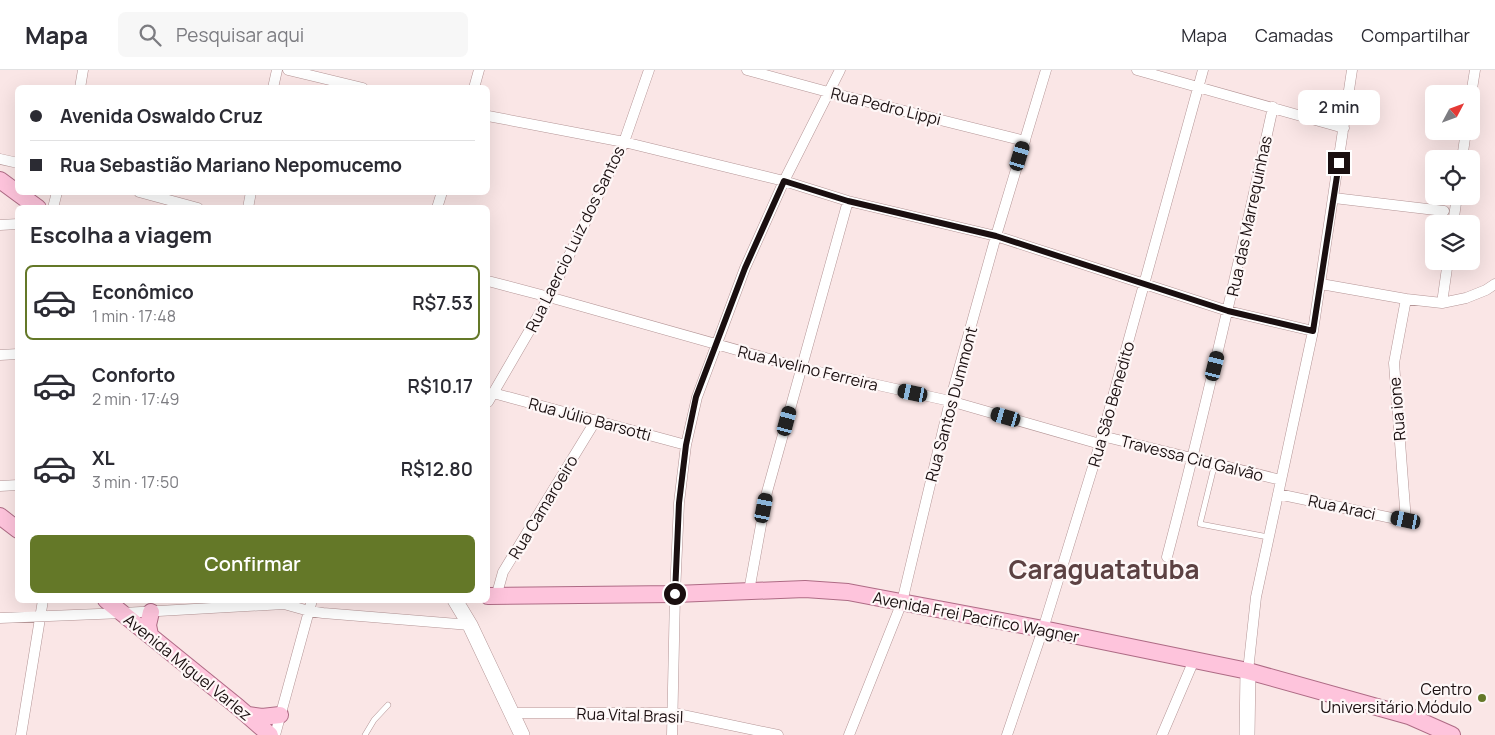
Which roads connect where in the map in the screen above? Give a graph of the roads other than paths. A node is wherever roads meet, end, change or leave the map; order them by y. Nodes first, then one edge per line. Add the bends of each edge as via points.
1 (83, 70) edge
2 (276, 70) edge
3 (288, 70) edge
4 (479, 70) edge
5 (649, 70) edge
6 (747, 70) edge
7 (840, 70) edge
8 (1046, 70) edge
9 (1137, 70) edge
10 (1203, 70) edge
11 (1352, 70) edge
12 (1475, 70) edge
13 (80, 85) edge
14 (274, 85) edge
15 (350, 85) edge
16 (475, 85) edge
17 (1473, 85) edge
18 (1198, 87) junction
19 (828, 92) junction
20 (1274, 108) junction
21 (490, 116) edge
22 (1344, 128) junction
23 (1025, 140) junction
24 (624, 142) junction
25 (0, 159) edge
26 (15, 162) edge
27 (0, 180) edge
28 (784, 181) junction
29 (15, 191) edge
30 (20, 195) edge
31 (150, 195) edge
32 (1334, 198) junction
33 (848, 201) junction
34 (34, 205) edge
35 (187, 205) edge
36 (1444, 211) dead end
37 (15, 224) edge
38 (0, 225) edge
39 (996, 236) junction
40 (1447, 270) edge
41 (490, 282) edge
42 (1321, 284) junction
43 (1495, 284) edge
44 (1145, 285) junction
45 (549, 297) junction
46 (1406, 298) junction
47 (1442, 303) junction
48 (1228, 311) junction
49 (1313, 331) junction
50 (716, 345) junction
51 (15, 354) edge
52 (0, 355) edge
53 (801, 368) junction
54 (493, 393) junction
55 (490, 398) edge
56 (950, 401) junction
57 (596, 420) junction
58 (1101, 440) junction
59 (686, 445) junction
60 (1193, 458) junction
61 (1213, 472) dead end
62 (1281, 480) junction
63 (15, 485) edge
64 (0, 486) edge
65 (1278, 494) junction
66 (0, 516) edge
67 (1406, 520) joint
68 (15, 528) edge
69 (1269, 537) junction
70 (1167, 557) dead end
71 (749, 592) junction
72 (675, 594) junction
73 (492, 596) edge
74 (902, 602) junction
75 (42, 603) edge
76 (110, 603) edge
77 (311, 603) edge
78 (457, 603) edge
79 (309, 611) junction
80 (150, 612) junction
81 (123, 613) junction
82 (40, 616) junction
83 (0, 618) edge
84 (470, 625) junction
85 (1043, 629) junction
86 (150, 635) junction
87 (1194, 660) junction
88 (1248, 671) junction
89 (388, 705) dead end
90 (512, 713) junction
91 (673, 713) junction
92 (280, 715) junction
93 (250, 717) junction
94 (1435, 731) edge
95 (21, 735) edge
96 (257, 735) edge
97 (270, 735) edge
98 (275, 735) edge
99 (365, 735) edge
100 (522, 735) edge
101 (672, 735) edge
102 (778, 735) edge
103 (849, 735) edge
104 (1008, 735) edge
105 (1162, 735) edge
106 (1247, 735) edge
107 (1452, 735) edge

1 - 13 street
2 - 14 street
3 - 15 street
4 - 16 street
5 - 24 street, Rua Laercio Luiz dos Santos
6 - 19 street, Rua Pedro Lippi
7 - 19 street
8 - 23 street, Rua Santos Dummont
9 - 18 street
10 - 18 street, Rua São Benedito
11 - 22 street
12 - 17 street
18 - 20 street
18 - 44 street, Rua São Benedito
19 - 23 street, Rua Pedro Lippi
19 - 28 street
20 - 22 street
20 - 48 street, Rua das Marrequinhas
21 - 24 street
22 - 32 street
23 - 39 street, Rua Santos Dummont
24 - 28 street
24 - 45 street, Rua Laercio Luiz dos Santos
25 - 26 street
27 - 29 main road
28 - 33 street
28 - 50 street via 745,268
30 - 34 main road
31 - 35 street
32 - 36 street
32 - 42 street
33 - 39 street
33 - 53 street
37 - 38 street
39 - 44 street
39 - 56 street, Rua Santos Dummont
40 - 47 street
41 - 45 street, Rua Avelino Ferreira
42 - 46 street
42 - 49 street
43 - 47 street via 1466,298
44 - 48 street
44 - 58 street, Rua São Benedito
45 - 50 street, Rua Avelino Ferreira
45 - 54 street, Rua Laercio Luiz dos Santos
46 - 47 street
46 - 67 street, Rua ione via 1394,363
48 - 49 street
48 - 60 street, Rua das Marrequinhas
49 - 62 street
50 - 53 street, Rua Avelino Ferreira
50 - 59 street via 696,397
51 - 52 street
53 - 56 street, Rua Avelino Ferreira
53 - 71 street via 767,492
54 - 55 street, Rua Laercio Luiz dos Santos
54 - 57 street, Rua Júlio Barsotti
56 - 58 street, Rua Avelino Ferreira
56 - 74 street, Rua Santos Dummont
57 - 59 street, Rua Júlio Barsotti
57 - 73 street, Rua Camaroeiro via 503,572
58 - 60 street, Travessa Cid Galvão
58 - 85 street, Rua São Benedito
59 - 72 street via 679,503
60 - 62 street, Travessa Cid Galvão
60 - 70 street, Rua das Marrequinhas
61 - 69 lane via 1200,524
62 - 65 street
63 - 64 street
65 - 67 street, Rua Araci
65 - 69 street
66 - 68 main road
69 - 88 street via 1256,597
71 - 72 main road, Avenida Frei Pacifico Wagner
71 - 74 main road, Avenida Frei Pacifico Wagner via 805,589 848,592
72 - 73 main road, Avenida Frei Pacifico Wagner
72 - 91 street
74 - 85 main road, Avenida Frei Pacifico Wagner
74 - 103 street, Rua Santos Dummont
75 - 82 street
76 - 81 main road, Avenida Miguel Varlez
77 - 79 street
78 - 84 street
79 - 80 street via 284,604
79 - 84 street
79 - 92 street
80 - 81 street
80 - 86 main road
81 - 82 street
81 - 86 main road, Avenida Miguel Varlez
82 - 83 street
82 - 95 street
84 - 90 street
85 - 87 main road, Avenida Frei Pacifico Wagner
85 - 104 street, Rua São Benedito
86 - 93 main road, Avenida Miguel Varlez
87 - 88 main road, Avenida Frei Pacifico Wagner
87 - 105 street
88 - 94 main road, Avenida Frei Pacifico Wagner via 1409,716
88 - 106 street
89 - 99 lane
90 - 91 street, Rua Vital Brasil
90 - 100 street
91 - 101 street
91 - 102 street, Rua Vital Brasil
92 - 93 main road
92 - 98 street
93 - 96 street
93 - 97 main road, Avenida Miguel Varlez
94 - 107 main road, Avenida Frei Pacifico Wagner

